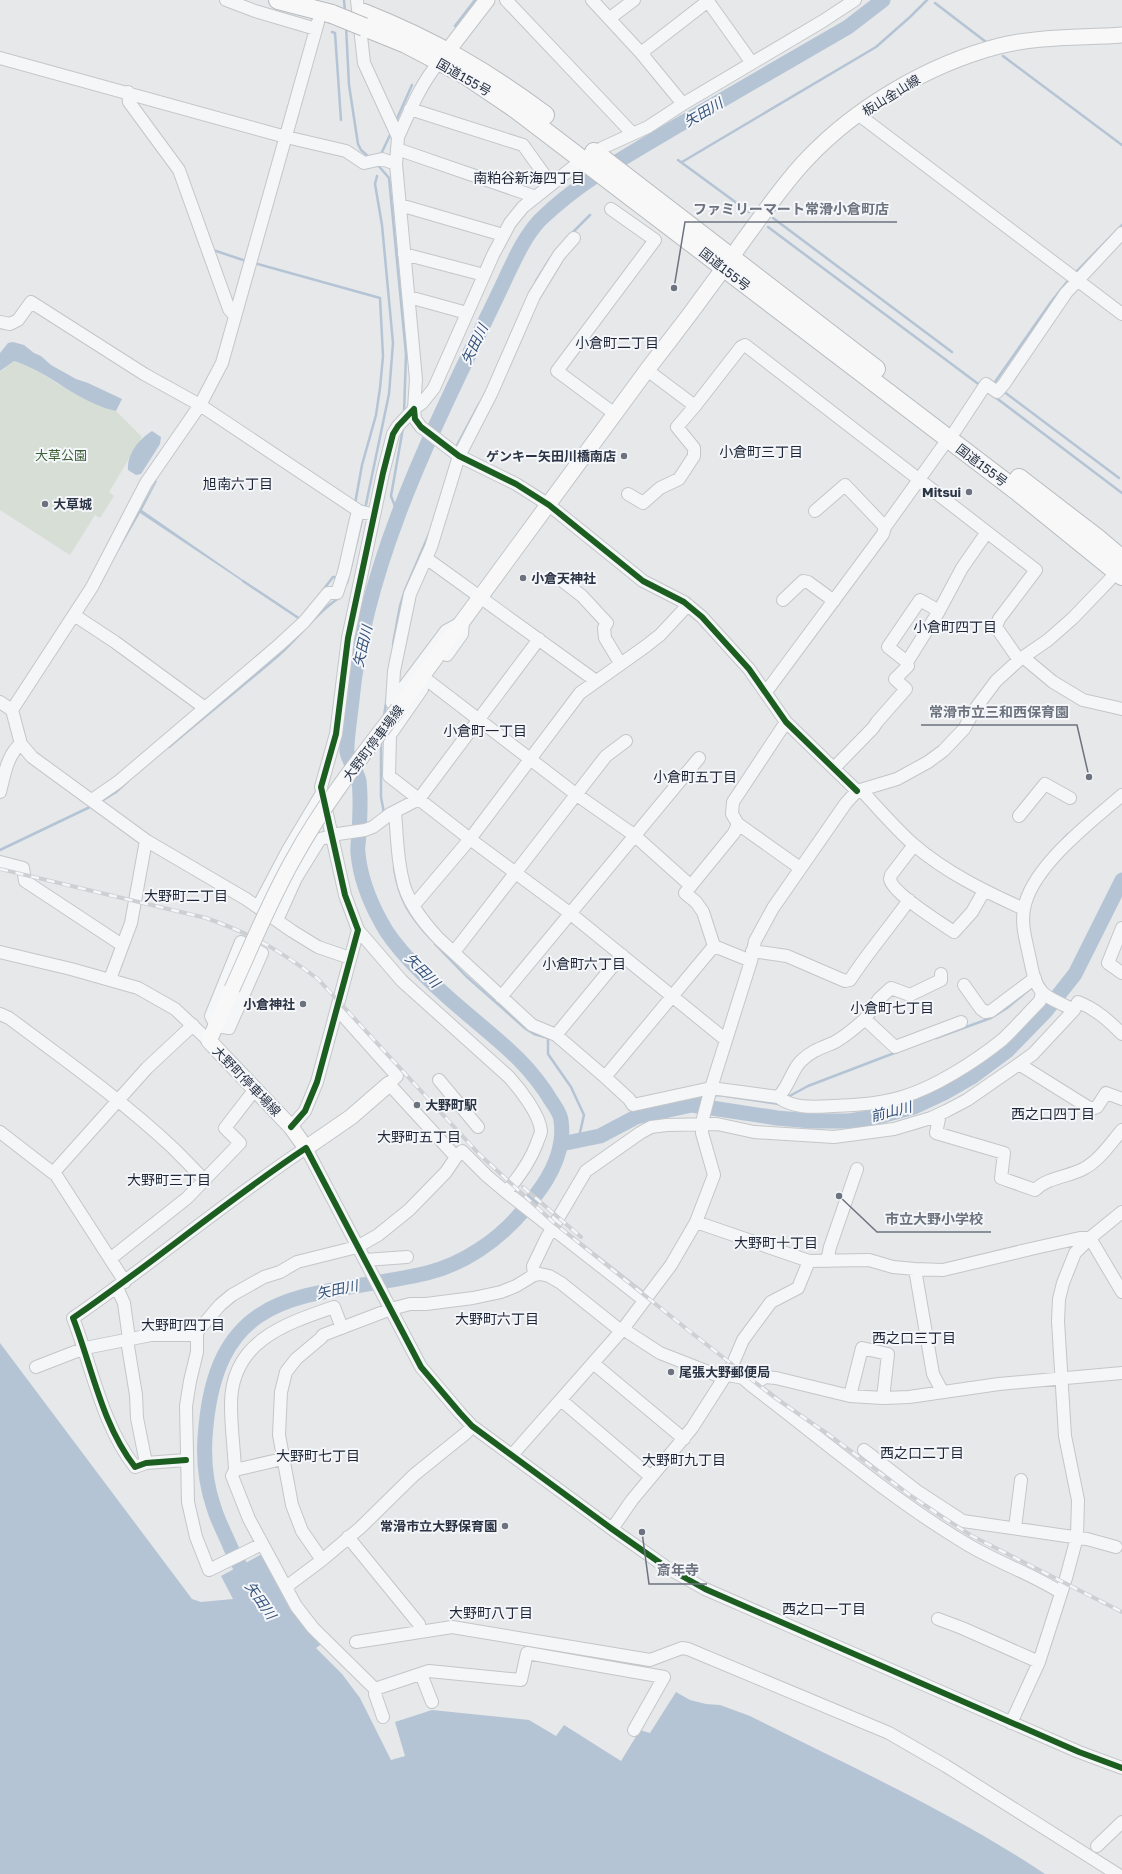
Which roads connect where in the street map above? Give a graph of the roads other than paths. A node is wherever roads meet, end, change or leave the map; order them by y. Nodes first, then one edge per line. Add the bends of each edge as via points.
1 (226, 0) edge
2 (278, 0) edge
3 (488, 0) edge
4 (506, 0) edge
5 (592, 0) edge
6 (634, 0) edge
7 (855, 0) edge
8 (707, 1) edge
9 (324, 13) edge
10 (362, 13) edge
11 (610, 18) junction
12 (1122, 35) edge
13 (641, 53) junction
14 (443, 56) junction
15 (0, 58) edge
16 (752, 63) junction
17 (128, 92) junction
18 (683, 104) junction
19 (410, 110) junction
20 (858, 115) junction
21 (632, 133) junction
22 (286, 137) junction
23 (398, 143) junction
24 (592, 158) junction
25 (396, 164) junction
26 (551, 184) junction
27 (536, 197) junction
28 (400, 205) junction
29 (611, 209) dead end
30 (1122, 233) edge
31 (503, 235) junction
32 (574, 238) dead end
33 (404, 254) junction
34 (728, 263) junction
35 (484, 275) junction
36 (1077, 281) junction
37 (409, 297) junction
38 (467, 313) junction
39 (1122, 314) edge
40 (235, 316) junction
41 (0, 322) edge
42 (647, 370) junction
43 (200, 405) junction
44 (695, 406) junction
45 (414, 410) junction
46 (615, 414) junction
47 (952, 435) junction
48 (458, 454) junction
49 (920, 480) junction
50 (628, 494) dead end
51 (549, 505) junction
52 (815, 511) dead end
53 (365, 512) junction
54 (885, 527) junction
55 (987, 532) junction
56 (426, 558) junction
57 (1121, 568) edge
58 (560, 579) dead end
59 (480, 596) junction
60 (783, 600) dead end
61 (834, 600) junction
62 (688, 606) junction
63 (939, 611) junction
64 (74, 615) junction
65 (463, 621) junction
66 (539, 639) junction
67 (1021, 658) junction
68 (907, 662) junction
69 (620, 663) junction
70 (427, 680) junction
71 (596, 681) junction
72 (766, 692) junction
73 (0, 702) edge
74 (205, 708) junction
75 (1122, 709) edge
76 (12, 710) junction
77 (479, 718) junction
78 (786, 722) junction
79 (626, 741) dead end
80 (21, 744) junction
81 (531, 758) junction
82 (699, 758) dead end
83 (834, 768) junction
84 (860, 791) junction
85 (0, 792) edge
86 (322, 794) junction
87 (577, 795) junction
88 (1122, 795) edge
89 (419, 798) junction
90 (1070, 798) dead end
91 (96, 802) junction
92 (395, 813) junction
93 (1019, 816) dead end
94 (738, 824) junction
95 (334, 835) junction
96 (634, 835) junction
97 (470, 839) junction
98 (147, 841) junction
99 (914, 845) junction
100 (0, 862) edge
101 (800, 868) junction
102 (515, 873) junction
103 (691, 886) junction
104 (984, 891) junction
105 (909, 900) junction
106 (414, 906) junction
107 (258, 907) junction
108 (1024, 909) junction
109 (570, 914) junction
110 (277, 920) junction
111 (1122, 928) edge
112 (358, 930) junction
113 (122, 945) junction
114 (714, 946) junction
115 (0, 952) edge
116 (454, 952) junction
117 (622, 955) junction
118 (752, 956) junction
119 (350, 958) junction
120 (941, 974) dead end
121 (1122, 974) edge
122 (1034, 978) junction
123 (110, 979) junction
124 (964, 985) dead end
125 (1044, 993) junction
126 (501, 997) junction
127 (672, 997) junction
128 (1071, 1008) junction
129 (338, 1010) junction
130 (0, 1014) edge
131 (864, 1019) junction
132 (961, 1022) dead end
133 (193, 1025) junction
134 (216, 1026) junction
135 (1122, 1034) edge
136 (556, 1035) junction
137 (726, 1040) junction
138 (209, 1041) junction
139 (1019, 1064) junction
140 (606, 1077) junction
141 (439, 1080) dead end
142 (389, 1084) junction
143 (256, 1088) junction
144 (710, 1090) junction
145 (778, 1097) junction
146 (1122, 1099) edge
147 (117, 1101) junction
148 (940, 1114) junction
149 (702, 1124) junction
150 (291, 1127) junction
151 (478, 1127) dead end
152 (1122, 1130) edge
153 (0, 1132) edge
154 (306, 1148) junction
155 (456, 1157) junction
156 (857, 1170) dead end
157 (54, 1172) junction
158 (206, 1181) junction
159 (506, 1192) junction
160 (1122, 1212) edge
161 (696, 1222) junction
162 (551, 1229) junction
163 (1090, 1238) junction
164 (357, 1247) junction
165 (407, 1257) dead end
166 (110, 1259) junction
167 (827, 1260) junction
168 (809, 1261) junction
169 (366, 1262) junction
170 (915, 1269) junction
171 (534, 1275) junction
172 (121, 1285) junction
173 (1121, 1287) edge
174 (644, 1300) junction
175 (389, 1306) junction
176 (342, 1328) junction
177 (622, 1330) junction
178 (197, 1332) junction
179 (128, 1339) junction
180 (85, 1348) junction
181 (593, 1363) junction
182 (36, 1367) dead end
183 (1122, 1373) edge
184 (726, 1376) junction
185 (1061, 1378) junction
186 (752, 1386) junction
187 (942, 1391) junction
188 (850, 1396) junction
189 (883, 1398) junction
190 (561, 1400) junction
191 (472, 1426) junction
192 (684, 1439) junction
193 (864, 1450) dead end
194 (512, 1455) junction
195 (282, 1459) junction
196 (186, 1460) junction
197 (146, 1463) junction
198 (235, 1470) junction
199 (651, 1477) junction
200 (1021, 1480) dead end
201 (1015, 1528) junction
202 (612, 1529) junction
203 (348, 1537) junction
204 (1077, 1537) junction
205 (260, 1545) junction
206 (1116, 1547) dead end
207 (322, 1560) junction
208 (286, 1587) junction
209 (1060, 1592) junction
210 (938, 1619) dead end
211 (420, 1632) junction
212 (356, 1642) dead end
213 (1039, 1662) junction
214 (421, 1674) junction
215 (375, 1689) junction
216 (432, 1702) dead end
217 (383, 1717) dead end
218 (1011, 1723) junction
219 (634, 1730) dead end
220 (1122, 1768) edge
221 (1122, 1822) edge
222 (1097, 1846) dead end
223 (1117, 1874) edge

1 - 9 street via 255,11
2 - 9 highway, 国道155号
3 - 14 main road
4 - 21 street
5 - 11 street
6 - 11 street
7 - 16 street
8 - 13 street
8 - 16 street
9 - 10 highway, 国道155号, bridge
9 - 22 street
10 - 14 highway, 国道155号 via 406,44
10 - 23 street via 364,63
11 - 13 street
12 - 20 main road, 板山金山線 via 1046,39 1000,46 958,58 891,92
13 - 18 street
14 - 19 street via 429,74
14 - 24 highway, 国道155号 via 467,76
15 - 17 street
16 - 18 street
17 - 22 street
17 - 40 street via 129,102 180,170 229,309
18 - 21 street via 648,127
19 - 23 street
19 - 26 street via 523,145
20 - 34 main road, 板山金山線 via 808,158 780,190
20 - 36 street
21 - 24 street
22 - 25 street via 346,151 364,163 382,159
22 - 40 street
23 - 25 street
23 - 27 street
24 - 26 street
24 - 34 highway, 国道155号
25 - 28 street
26 - 27 street
27 - 31 street via 517,214
28 - 31 street
28 - 33 street
29 - 46 street via 655,240 557,370
30 - 36 street
31 - 35 street
32 - 48 street via 559,255 534,296 491,394
33 - 35 street
33 - 37 street
34 - 42 main road, 大野町停車場線
34 - 47 highway, 国道155号
35 - 38 street
36 - 39 street
36 - 47 street via 997,392 986,384
37 - 38 street
37 - 45 street via 416,379
38 - 45 street via 434,388
40 - 43 street via 222,363
41 - 43 street via 10,324 18,320 31,302 144,374
42 - 44 street
42 - 46 main road, 大野町停車場線
43 - 53 street
43 - 64 street via 146,484 92,587
44 - 49 street via 741,347 745,346
44 - 50 street via 677,427 694,448 694,456 679,479 660,488 643,503
45 - 48 street via 415,419 422,427
45 - 53 street via 393,434
46 - 51 main road, 大野町停車場線
47 - 49 street
47 - 57 highway, 国道155号 via 1017,491
48 - 51 street via 516,484
48 - 56 street
49 - 54 street
49 - 55 street
51 - 59 main road, 大野町停車場線
51 - 62 street via 643,581
52 - 54 street via 845,485
53 - 74 street via 337,593 328,593 304,622
53 - 86 street via 336,734 321,787
54 - 61 street
55 - 63 street via 962,568
55 - 67 street via 1036,570 999,619 996,627
56 - 59 street
56 - 65 street via 410,594 394,671 392,703 446,631
57 - 67 street via 1074,618
58 - 69 street via 582,596 607,623 604,628 605,638
59 - 65 main road, 大野町停車場線
59 - 66 street
60 - 61 street via 803,581
61 - 72 street
62 - 69 street via 655,639
62 - 72 street via 721,636
63 - 68 street
63 - 68 street via 920,600 888,648
64 - 74 street
64 - 76 street
65 - 70 street via 462,634
65 - 134 main road, 大野町停車場線, bridge via 334,795 295,856 281,881
66 - 71 street
66 - 77 street
67 - 75 street via 1083,700
67 - 84 street via 996,681 964,729 943,751 911,772
68 - 83 street via 908,666 896,679 906,689
69 - 71 street
70 - 77 street
70 - 89 street via 390,735 389,776
71 - 81 street via 580,693
72 - 78 street
73 - 76 street
74 - 91 street
76 - 80 street
77 - 81 street
77 - 89 street
78 - 83 street
78 - 94 street via 733,802 732,814
79 - 87 street via 606,756
80 - 85 street via 14,751 7,767
80 - 91 street via 32,757
81 - 87 street
81 - 97 street
82 - 96 street
83 - 84 street
84 - 99 street
84 - 101 street via 844,804
86 - 95 street
86 - 107 street
87 - 96 street
87 - 102 street
88 - 108 street via 1063,846 1032,888
89 - 92 street
89 - 97 street
90 - 93 street via 1046,784
91 - 98 street
92 - 95 street via 365,830
92 - 106 street via 402,877
94 - 101 street
94 - 103 street via 734,833
95 - 110 street via 320,839 296,878
95 - 112 street via 345,895
96 - 103 street
96 - 109 street
97 - 102 street
97 - 106 street
98 - 107 street
98 - 113 street via 131,924
99 - 104 street
99 - 105 street via 890,879 891,884
100 - 113 street via 22,868 25,880
101 - 118 street via 760,931
102 - 109 street
102 - 116 street
103 - 114 street via 685,893 703,912
104 - 105 street via 972,912 954,932
104 - 108 street
105 - 118 street via 850,980 844,981 787,956
106 - 116 street via 426,924
107 - 110 street
108 - 122 street via 1024,932
109 - 117 street
109 - 126 street
110 - 119 street via 318,947
111 - 121 street via 1108,962
112 - 119 street
112 - 159 street via 402,981 521,1090 541,1131 528,1164
113 - 123 street
114 - 118 street
114 - 127 street
115 - 123 street
116 - 126 street
117 - 127 street
117 - 136 street
118 - 137 street
119 - 129 street
120 - 131 street via 941,980 910,995 891,988 879,998
122 - 124 street via 991,1011 985,1012
122 - 125 street
123 - 133 street via 151,994 175,1009
125 - 128 street
125 - 145 street via 1040,1001 1002,1040 979,1057 935,1084 903,1097 869,1104 821,1107 794,1106
126 - 136 street via 532,1025
127 - 137 street
127 - 140 street
128 - 135 street via 1078,1002 1090,1007 1109,1020
128 - 139 street via 1033,1054
129 - 142 street via 397,1076
129 - 150 street via 317,1082 305,1111
130 - 147 street via 9,1018
131 - 132 street via 895,1047
131 - 145 street via 854,1030 812,1052 801,1061 783,1093
133 - 138 street
133 - 147 street via 162,1053
134 - 134 street via 210,1016 241,942 262,953 229,1028
134 - 138 main road, 大野町停車場線
136 - 140 street
137 - 144 street
138 - 143 main road, 大野町停車場線
139 - 146 street via 1090,1109 1096,1106 1106,1093
139 - 148 street via 967,1100
140 - 144 street via 633,1105
141 - 151 street
142 - 154 main road via 351,1117
142 - 155 street
143 - 150 main road, 大野町停車場線
143 - 158 street via 225,1128 240,1143
144 - 145 street
144 - 149 street
147 - 157 street
147 - 158 street via 174,1149
148 - 149 street via 894,1129 834,1137 754,1132 717,1124
148 - 152 street via 936,1133 1004,1153 1001,1178 1035,1190 1040,1185 1081,1170 1093,1162
149 - 161 street via 702,1133 714,1175
149 - 162 street via 651,1127 592,1165
150 - 154 main road, 大野町停車場線
153 - 157 street via 52,1174
154 - 164 street
154 - 172 street
155 - 159 street via 462,1151
155 - 164 street via 446,1172 410,1210 378,1235
156 - 167 street
157 - 166 street
158 - 166 street
159 - 162 street
160 - 163 street
161 - 168 street
161 - 174 street via 671,1265
162 - 171 street via 533,1266
162 - 174 street
163 - 170 street via 1080,1238 943,1270
163 - 173 street
163 - 185 street via 1075,1253 1059,1299
164 - 169 street
164 - 178 street via 297,1262 280,1272 264,1277 232,1295
165 - 169 street
166 - 172 street
167 - 168 street
167 - 170 street via 869,1260 893,1267
168 - 184 street via 798,1288 771,1302 743,1340
169 - 175 street
170 - 187 street via 933,1374
171 - 175 street via 516,1286 473,1298
171 - 177 street via 546,1275 561,1283
172 - 179 street
172 - 180 street via 73,1318
174 - 177 street
175 - 176 street
175 - 191 street via 421,1367
176 - 195 street via 323,1334 296,1358 286,1372 279,1409
176 - 198 street via 334,1306 277,1329 250,1350 235,1377 231,1404
177 - 181 street
177 - 184 street via 660,1353
178 - 179 street via 191,1335 151,1335
178 - 196 street via 197,1352 186,1406
179 - 180 street
179 - 197 street via 137,1418
180 - 182 street
180 - 197 street via 106,1413 124,1452 135,1467
181 - 190 street
181 - 192 street
183 - 185 street
184 - 186 street via 743,1378
184 - 192 street
185 - 187 street
185 - 204 street via 1065,1436 1078,1500
186 - 188 street via 765,1376
186 - 209 street via 946,1531
187 - 189 street via 909,1397
188 - 189 street
188 - 189 street via 862,1348 888,1354
190 - 194 street
190 - 199 street
191 - 194 street
191 - 203 street via 414,1475
192 - 199 street
193 - 201 street via 916,1491 963,1522
194 - 202 street
195 - 198 street
195 - 207 street via 292,1505 302,1531
196 - 197 street
196 - 205 street via 188,1502 196,1537 209,1570
198 - 205 street via 232,1476
199 - 202 street
200 - 201 street
201 - 204 street
202 - 218 street via 666,1567 705,1589
203 - 207 street
203 - 211 street via 419,1624
204 - 206 street
204 - 209 street
205 - 208 street via 269,1554
207 - 208 street
208 - 215 street via 296,1606 313,1628
209 - 213 street
210 - 213 street
211 - 212 street
211 - 223 street via 458,1627 650,1660 682,1648 688,1649 889,1733
213 - 218 street
214 - 215 street
214 - 216 street
214 - 219 street via 429,1671 521,1680 527,1653 664,1677
215 - 217 street
218 - 220 street
221 - 222 street

